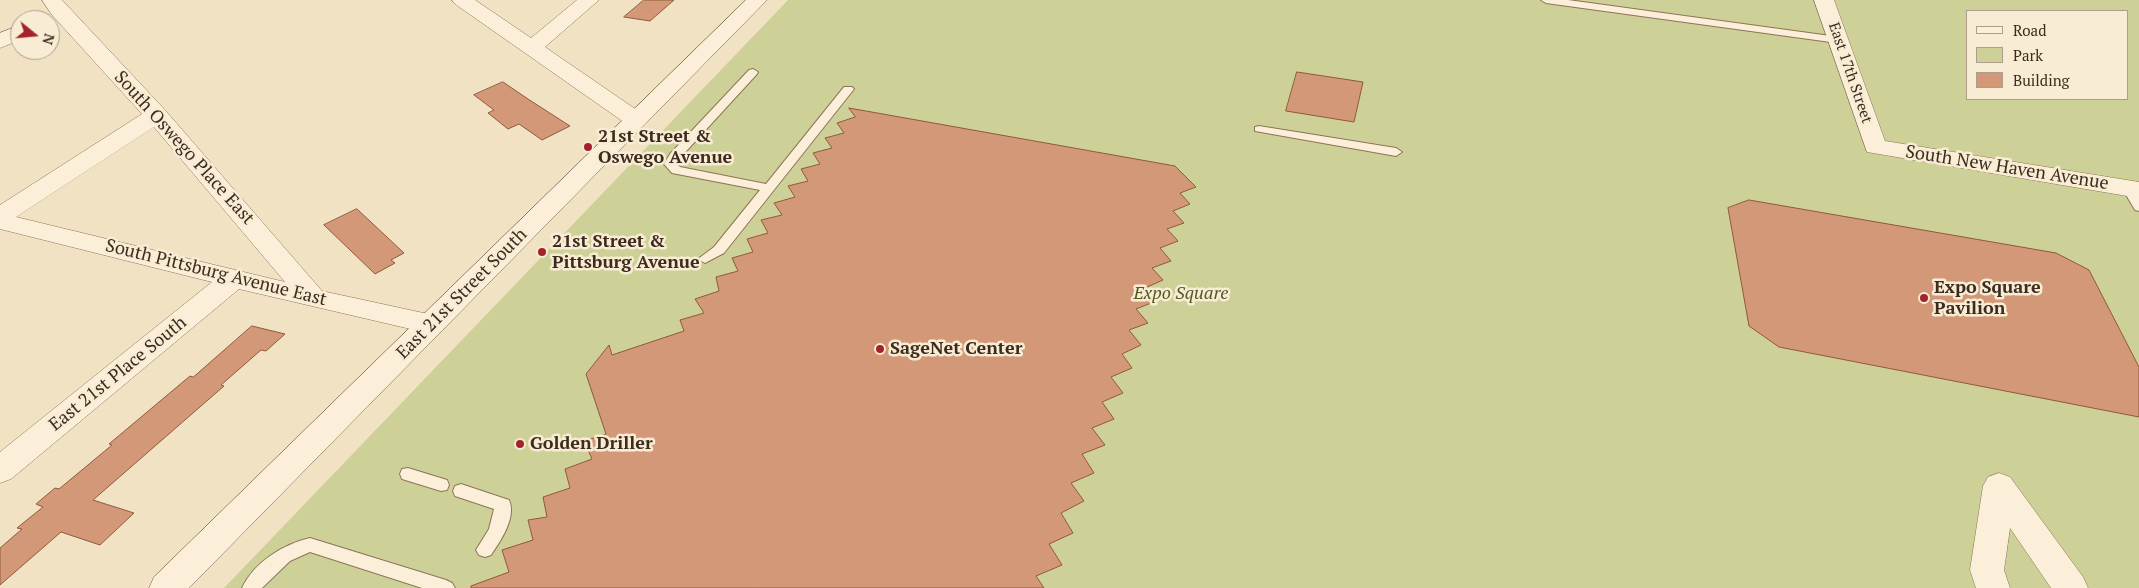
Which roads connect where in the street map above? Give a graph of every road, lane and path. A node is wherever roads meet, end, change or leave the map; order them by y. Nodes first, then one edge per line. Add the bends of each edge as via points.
1 (462, 0) edge
2 (589, 0) edge
3 (757, 0) edge
4 (1546, 0) edge
5 (1824, 0) edge
6 (60, 19) edge
7 (1838, 40) junction
8 (531, 48) junction
9 (753, 72) dead end
10 (848, 89) dead end
11 (156, 114) junction
12 (636, 120) junction
13 (1259, 129) dead end
14 (1876, 147) joint
15 (1396, 152) dead end
16 (769, 188) junction
17 (2135, 195) edge
18 (0, 216) edge
19 (0, 221) edge
20 (705, 259) dead end
21 (235, 278) junction
22 (313, 298) junction
23 (432, 324) junction
24 (0, 470) edge
25 (408, 474) dead end
26 (441, 485) dead end
27 (461, 491) dead end
28 (485, 550) dead end
29 (166, 588) edge
30 (250, 588) edge
31 (446, 588) edge
32 (1993, 588) edge
33 (2071, 588) edge

1 - 8 street
2 - 8 street
3 - 12 street, East 21st Street South
4 - 7 lane
5 - 7 street, East 17th Street
6 - 11 street, South Oswego Place East
7 - 14 street, East 17th Street
8 - 12 street
9 - 16 lane via 670,164 676,170
10 - 16 lane
11 - 18 street
11 - 22 street, South Oswego Place East via 272,246
12 - 23 street, East 21st Street South
13 - 15 lane
14 - 17 street, South New Haven Avenue
16 - 20 lane via 719,250
19 - 21 street, South Pittsburg Avenue East
21 - 22 street, South Pittsburg Avenue East
21 - 24 street, East 21st Place South
22 - 23 street, South Pittsburg Avenue East
23 - 29 street, East 21st Street South
25 - 26 lane
27 - 28 lane via 503,505 497,533
30 - 31 lane via 278,559 294,548 310,546
32 - 33 street via 1987,570 1999,486

